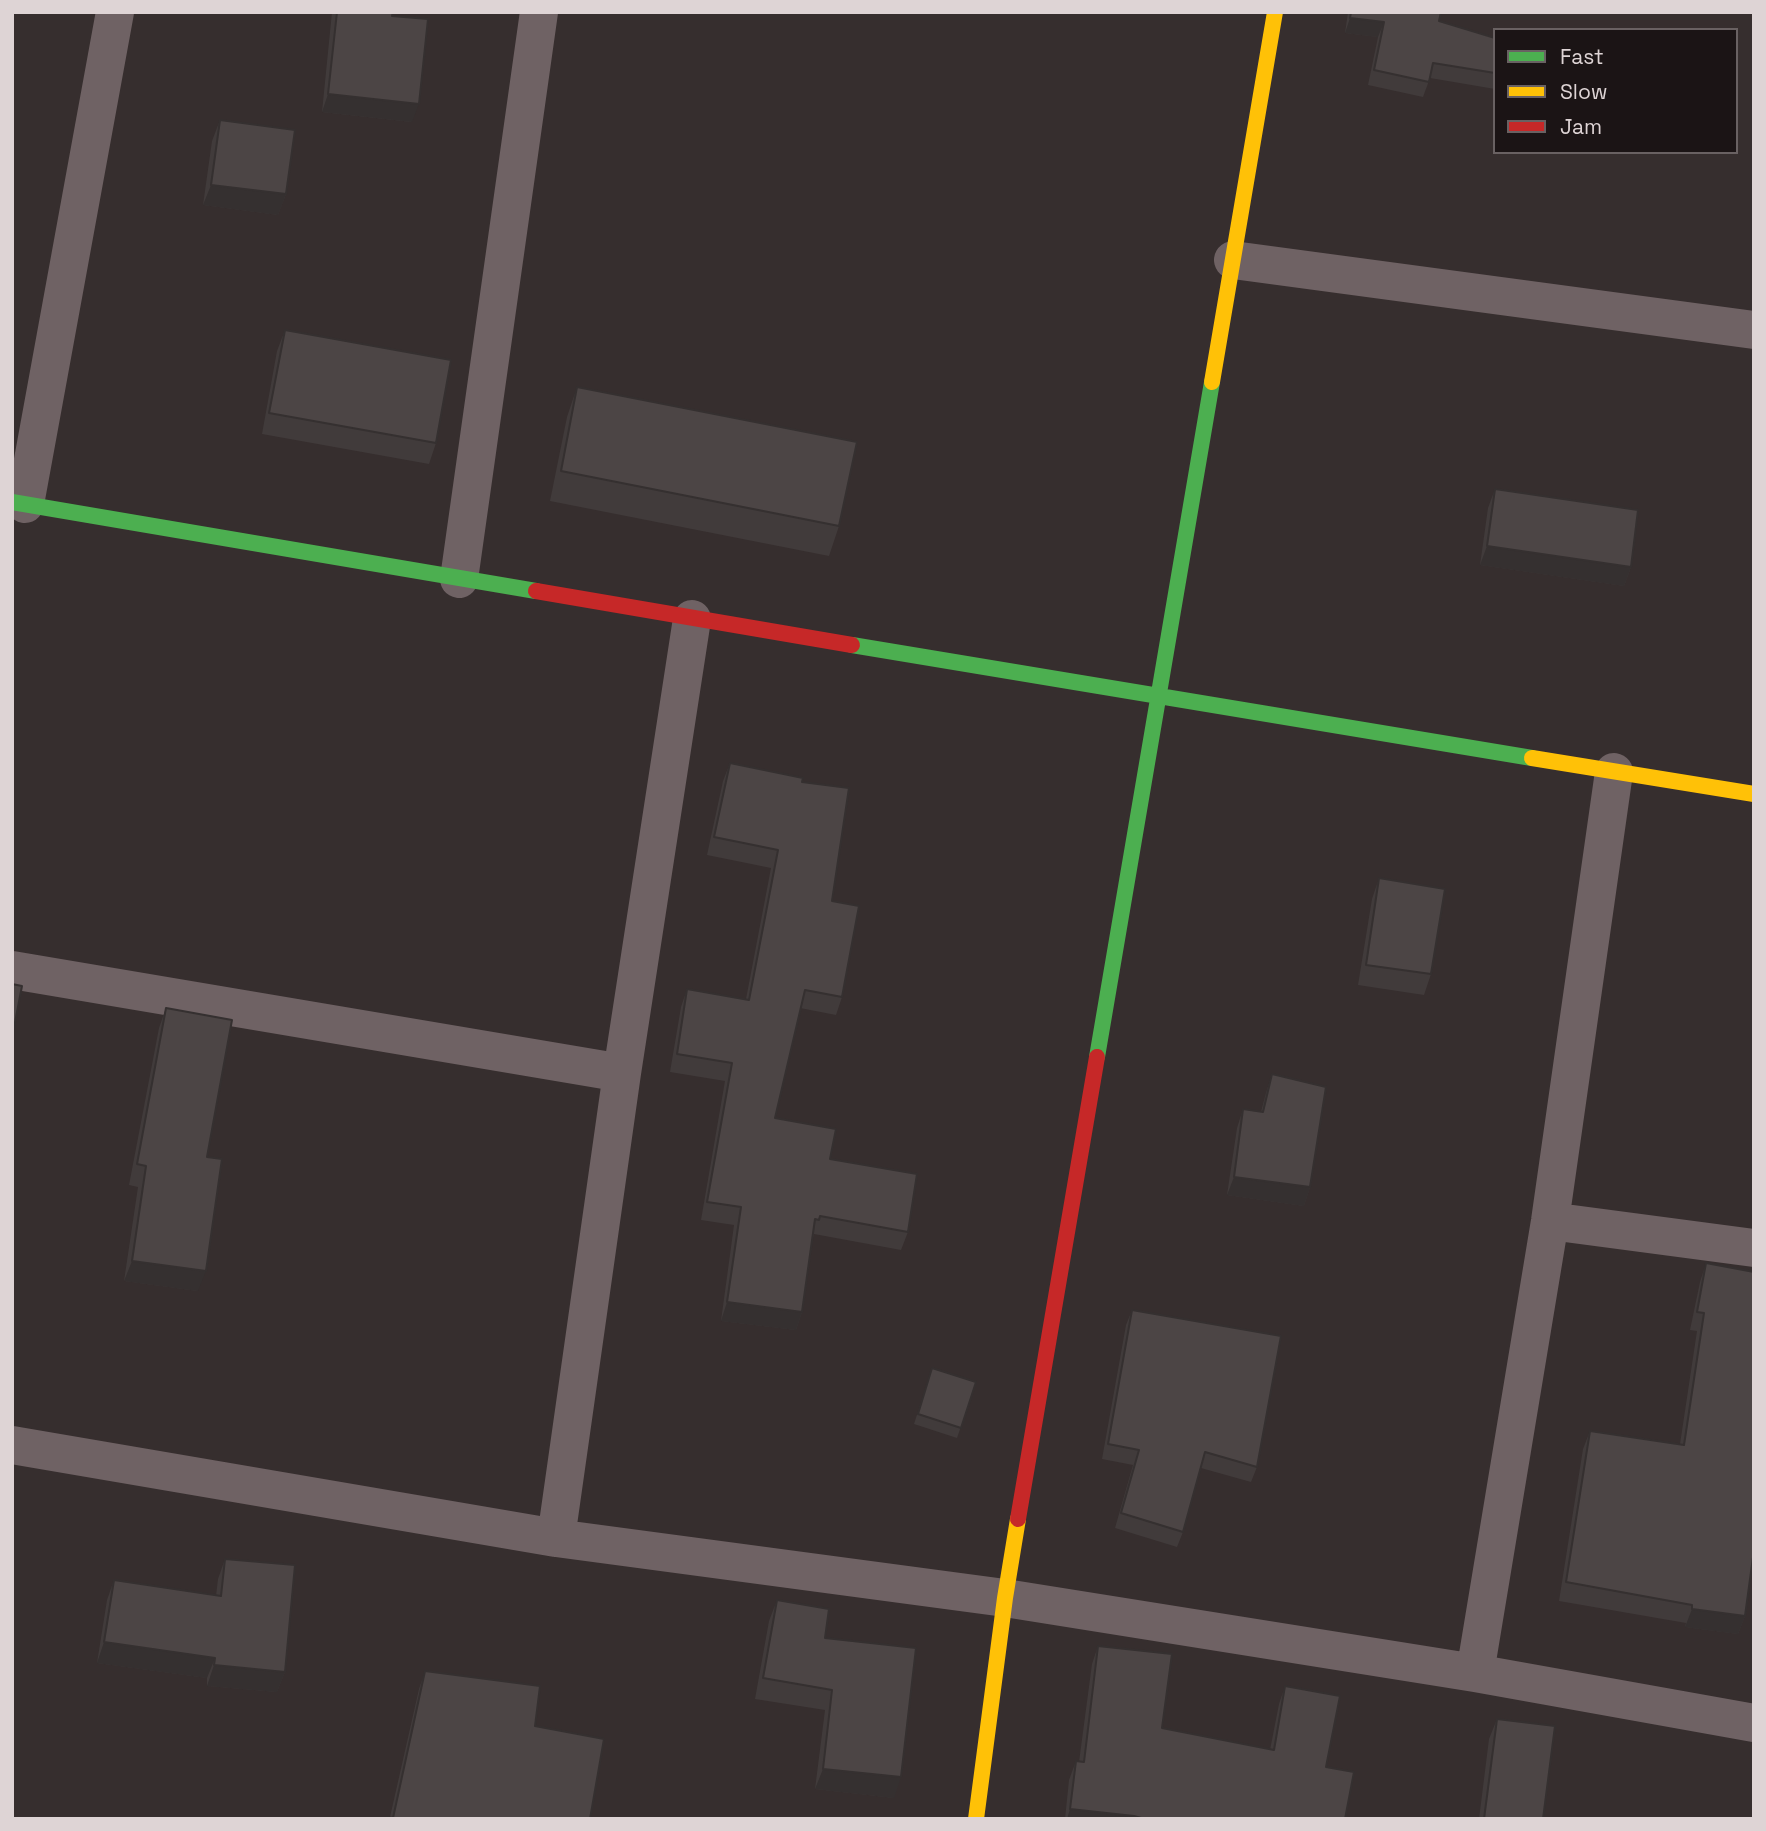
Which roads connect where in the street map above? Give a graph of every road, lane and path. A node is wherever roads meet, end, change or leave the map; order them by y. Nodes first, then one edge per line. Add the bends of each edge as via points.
1 (115, 12) edge
2 (540, 12) edge
3 (1275, 12) edge
4 (1233, 260) junction
5 (1754, 330) edge
6 (19, 503) edge
7 (459, 579) junction
8 (692, 619) junction
9 (1158, 697) junction
10 (1614, 772) junction
11 (1754, 794) edge
12 (12, 970) edge
13 (622, 1073) junction
14 (1550, 1220) junction
15 (1754, 1248) edge
16 (12, 1445) edge
17 (556, 1538) junction
18 (1005, 1598) junction
19 (1475, 1673) junction
20 (1754, 1723) edge
21 (976, 1819) edge

1 - 6 street
2 - 7 street
3 - 4 street
4 - 5 street
4 - 9 street
6 - 7 street
7 - 8 street
8 - 9 street
8 - 13 street
9 - 10 street
9 - 18 street
10 - 11 street
10 - 14 street
12 - 13 street
13 - 17 street
14 - 15 street
14 - 19 street
16 - 17 street
17 - 18 street
18 - 19 street
18 - 21 street
19 - 20 street

